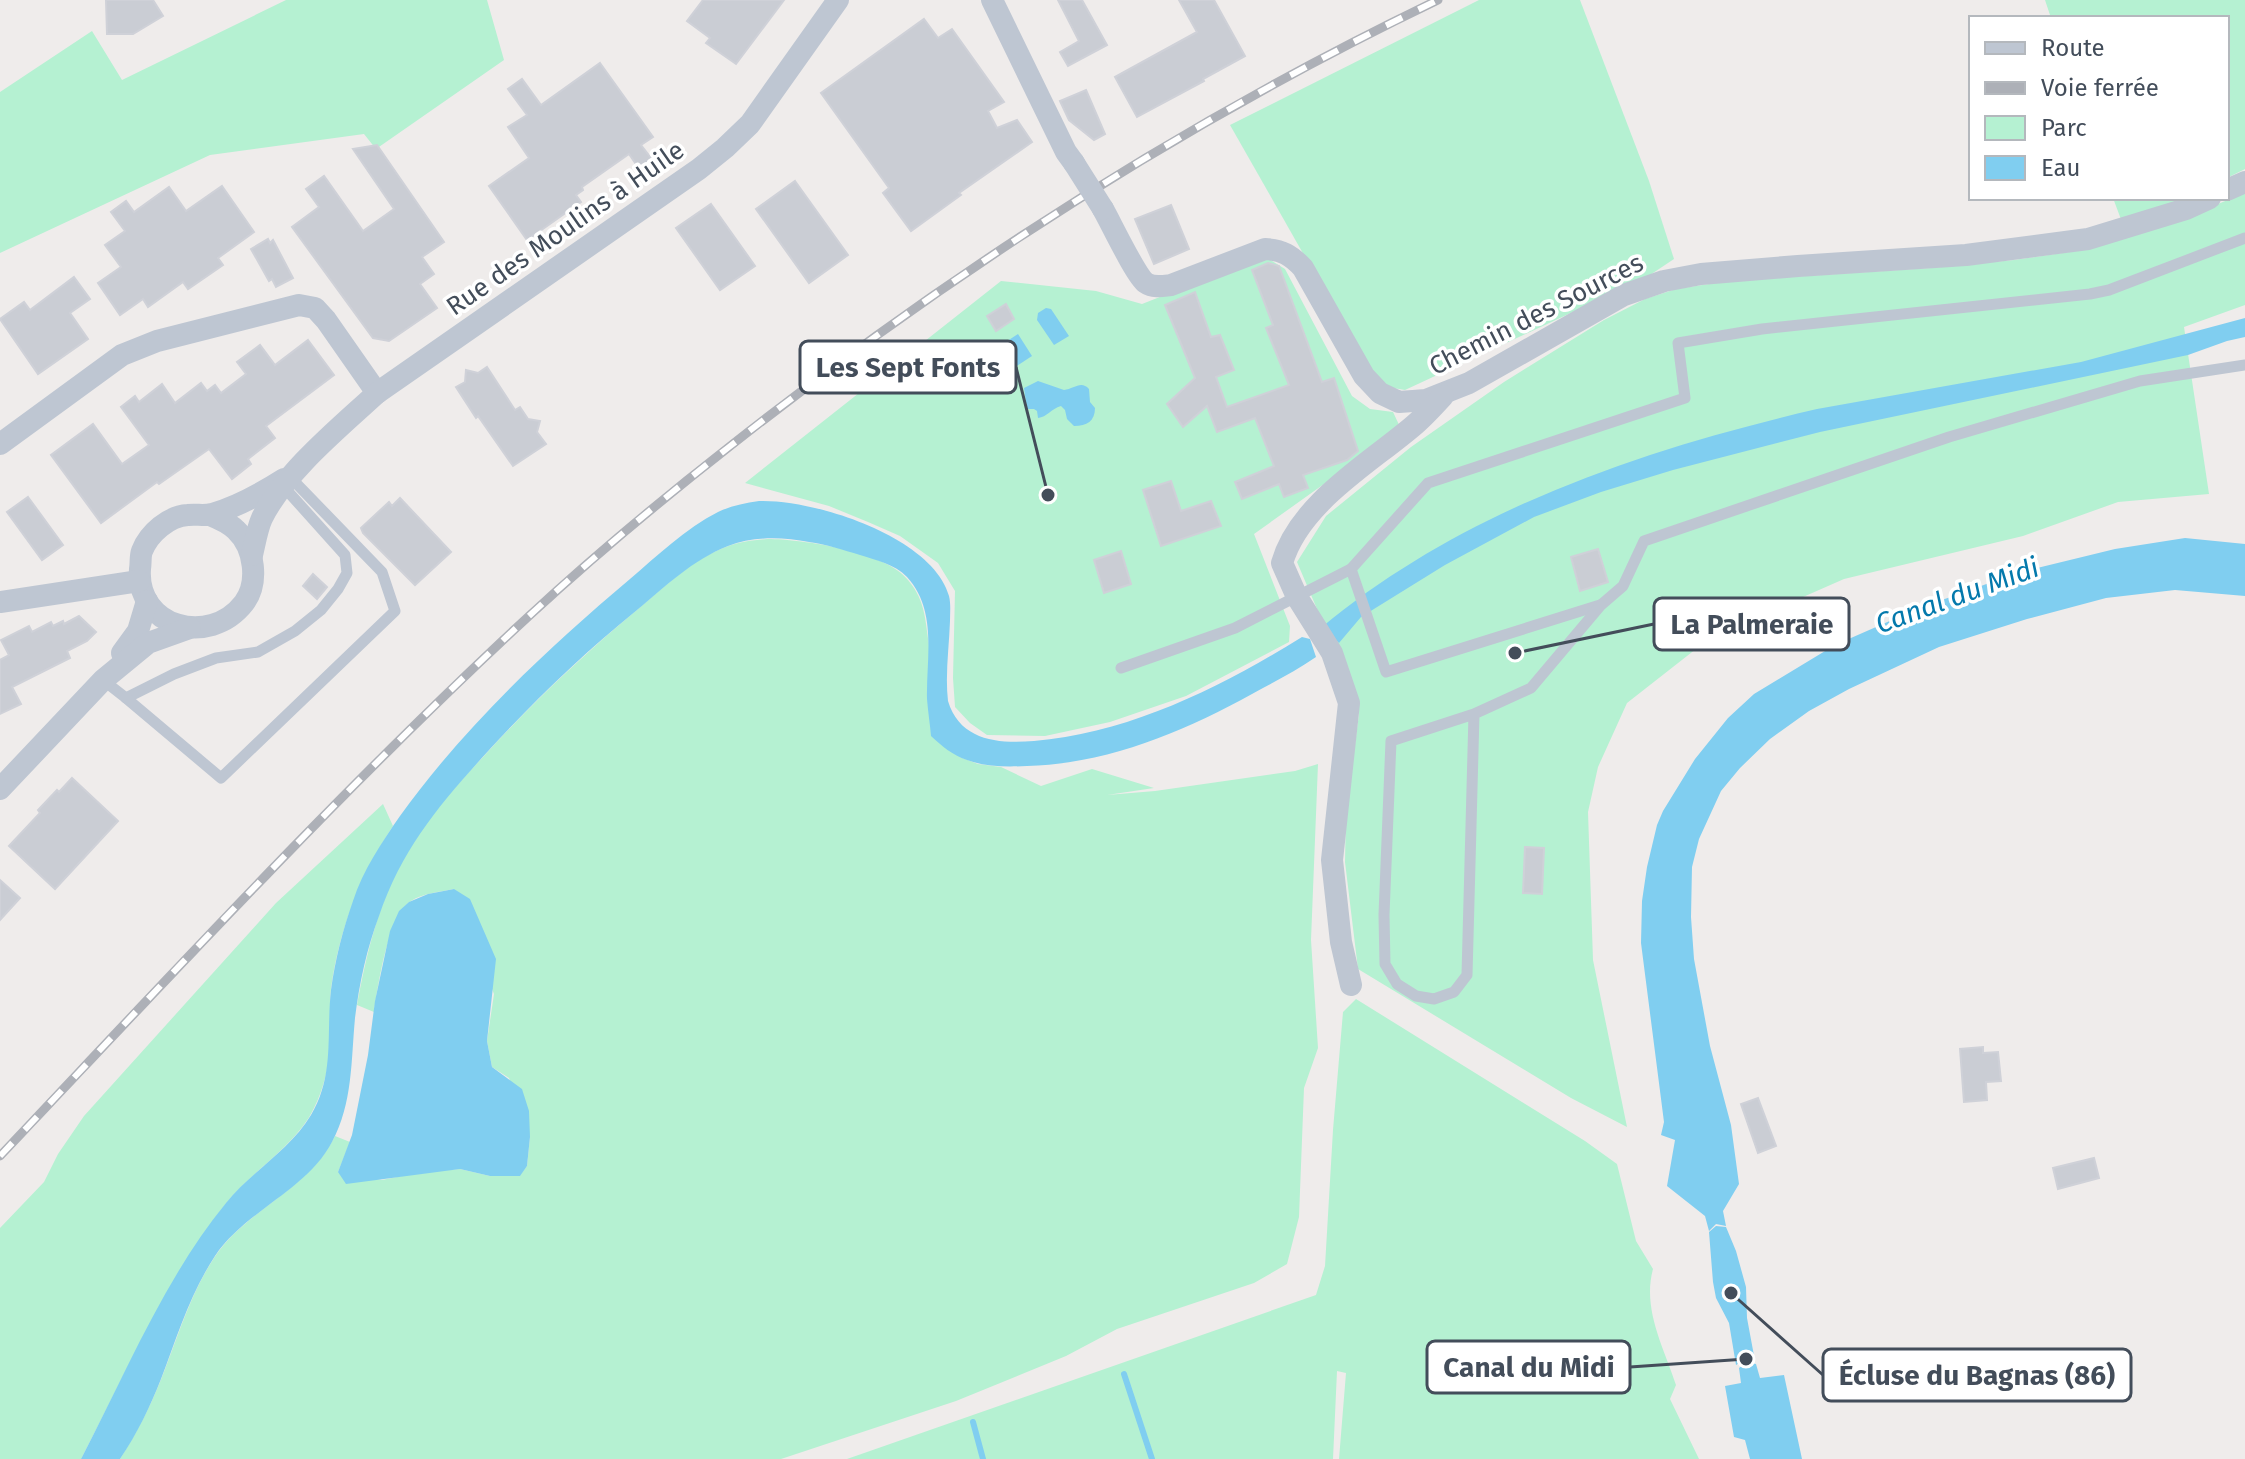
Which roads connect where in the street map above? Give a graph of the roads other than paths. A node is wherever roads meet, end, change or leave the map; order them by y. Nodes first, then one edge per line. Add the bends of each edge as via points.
1 (838, 0) edge
2 (992, 0) edge
3 (2206, 200) edge
4 (2245, 238) edge
5 (2245, 365) edge
6 (377, 393) junction
7 (1446, 393) junction
8 (0, 444) edge
9 (290, 479) junction
10 (210, 515) junction
11 (252, 555) junction
12 (1351, 569) junction
13 (143, 591) junction
14 (1297, 597) junction
15 (0, 602) edge
16 (1601, 605) junction
17 (190, 628) junction
18 (1121, 668) dead end
19 (103, 680) junction
20 (126, 698) junction
21 (1474, 714) junction
22 (0, 789) edge
23 (1351, 985) dead end

1 - 6 street, Rue des Moulins à Huile via 750,124 725,148
2 - 7 street, Chemin des Sources, bridge via 1066,152 1146,284 1171,285 1265,249 1279,250 1303,268 1364,376 1380,393 1399,402
3 - 7 street, Chemin des Sources via 2088,239 1664,281 1624,295
4 - 12 lane via 2090,294 1678,343 1685,398 1428,483
5 - 16 lane via 2140,381 1993,424 1644,541 1623,586
6 - 8 street via 326,320 315,308 299,305 122,355
6 - 9 street, Rue des Moulins à Huile
7 - 14 street via 1308,515 1282,563
9 - 10 street, Rue des Moulins à Huile
9 - 11 street, Rue des Moulins à Huile via 262,519
9 - 20 lane via 345,555 347,573 338,589 295,631 258,652 216,658
9 - 20 lane via 382,572 395,611 221,778
10 - 11 street via 238,531
10 - 13 street via 185,514 158,528 142,551
11 - 17 street via 253,581 245,602 217,625
12 - 14 lane
12 - 16 lane via 1386,672
13 - 15 street
13 - 17 street via 152,607 172,623
13 - 19 street via 138,631
14 - 18 lane via 1235,628
14 - 23 street via 1332,653 1349,703 1332,860
16 - 21 lane via 1531,688
17 - 19 street via 148,643
19 - 20 lane
19 - 22 street
21 - 21 lane via 1391,741 1385,964 1397,984 1416,996 1434,999 1454,992 1467,975

